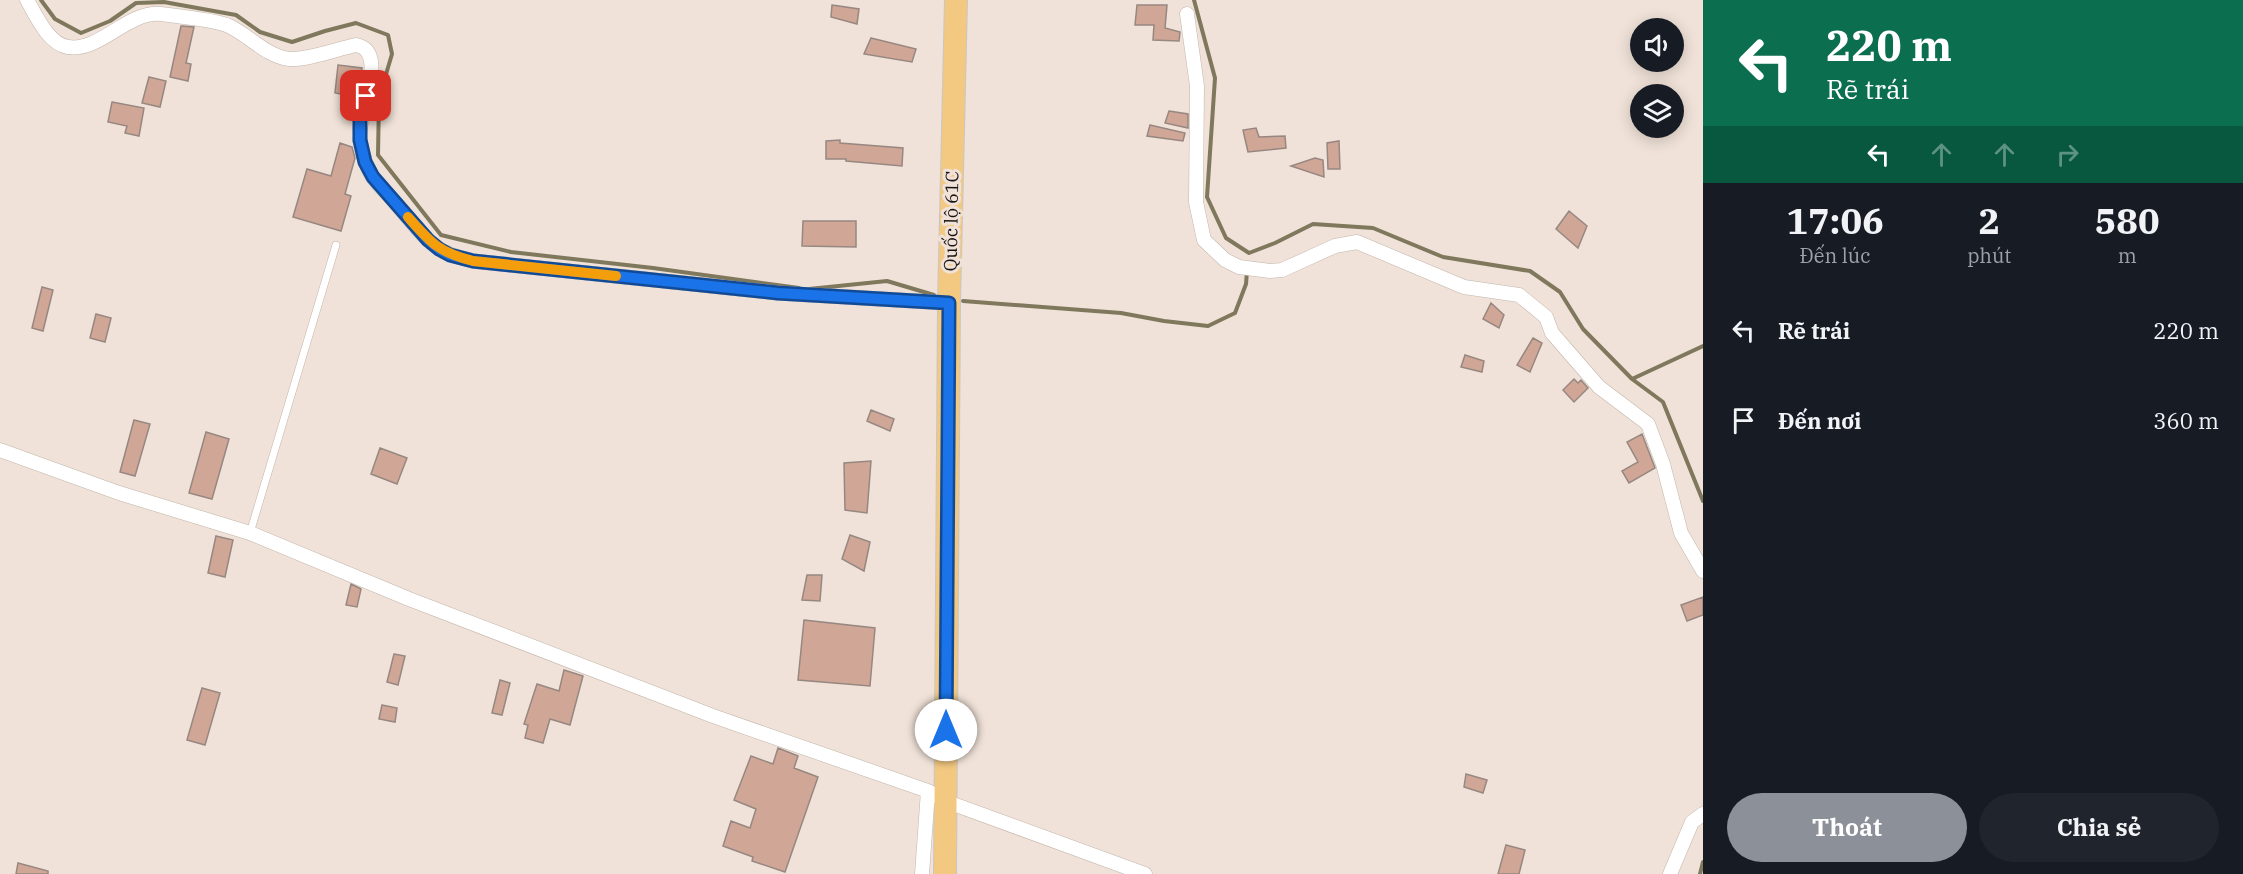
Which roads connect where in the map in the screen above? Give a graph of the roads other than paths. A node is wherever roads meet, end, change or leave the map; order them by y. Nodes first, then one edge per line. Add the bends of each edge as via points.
1 (27, 0) edge
2 (956, 0) edge
3 (1187, 14) dead end
4 (336, 245) dead end
5 (949, 303) junction
6 (0, 450) edge
7 (250, 533) junction
8 (1703, 571) edge
9 (937, 796) junction
10 (1703, 814) edge
11 (922, 874) edge
12 (945, 874) edge
13 (1145, 874) edge
14 (1670, 874) edge

1 - 5 street via 50,36 68,47 90,44 143,15 160,14 227,25 274,56 290,59 363,46 372,60 359,128 365,162 373,177 428,240 450,255 473,261 778,293
2 - 5 highway, Quốc lộ 61C
3 - 8 street via 1197,86 1196,202 1204,240 1225,260 1239,267 1270,271 1282,270 1335,246 1358,242 1464,287 1519,295 1546,317 1552,333 1599,387 1648,424 1682,532
4 - 7 lane
5 - 9 highway, Quốc lộ 61C
6 - 7 street via 119,493
7 - 9 street via 409,599
9 - 11 street
9 - 12 highway, Quốc lộ 61C
9 - 13 street
10 - 14 street via 1692,822

